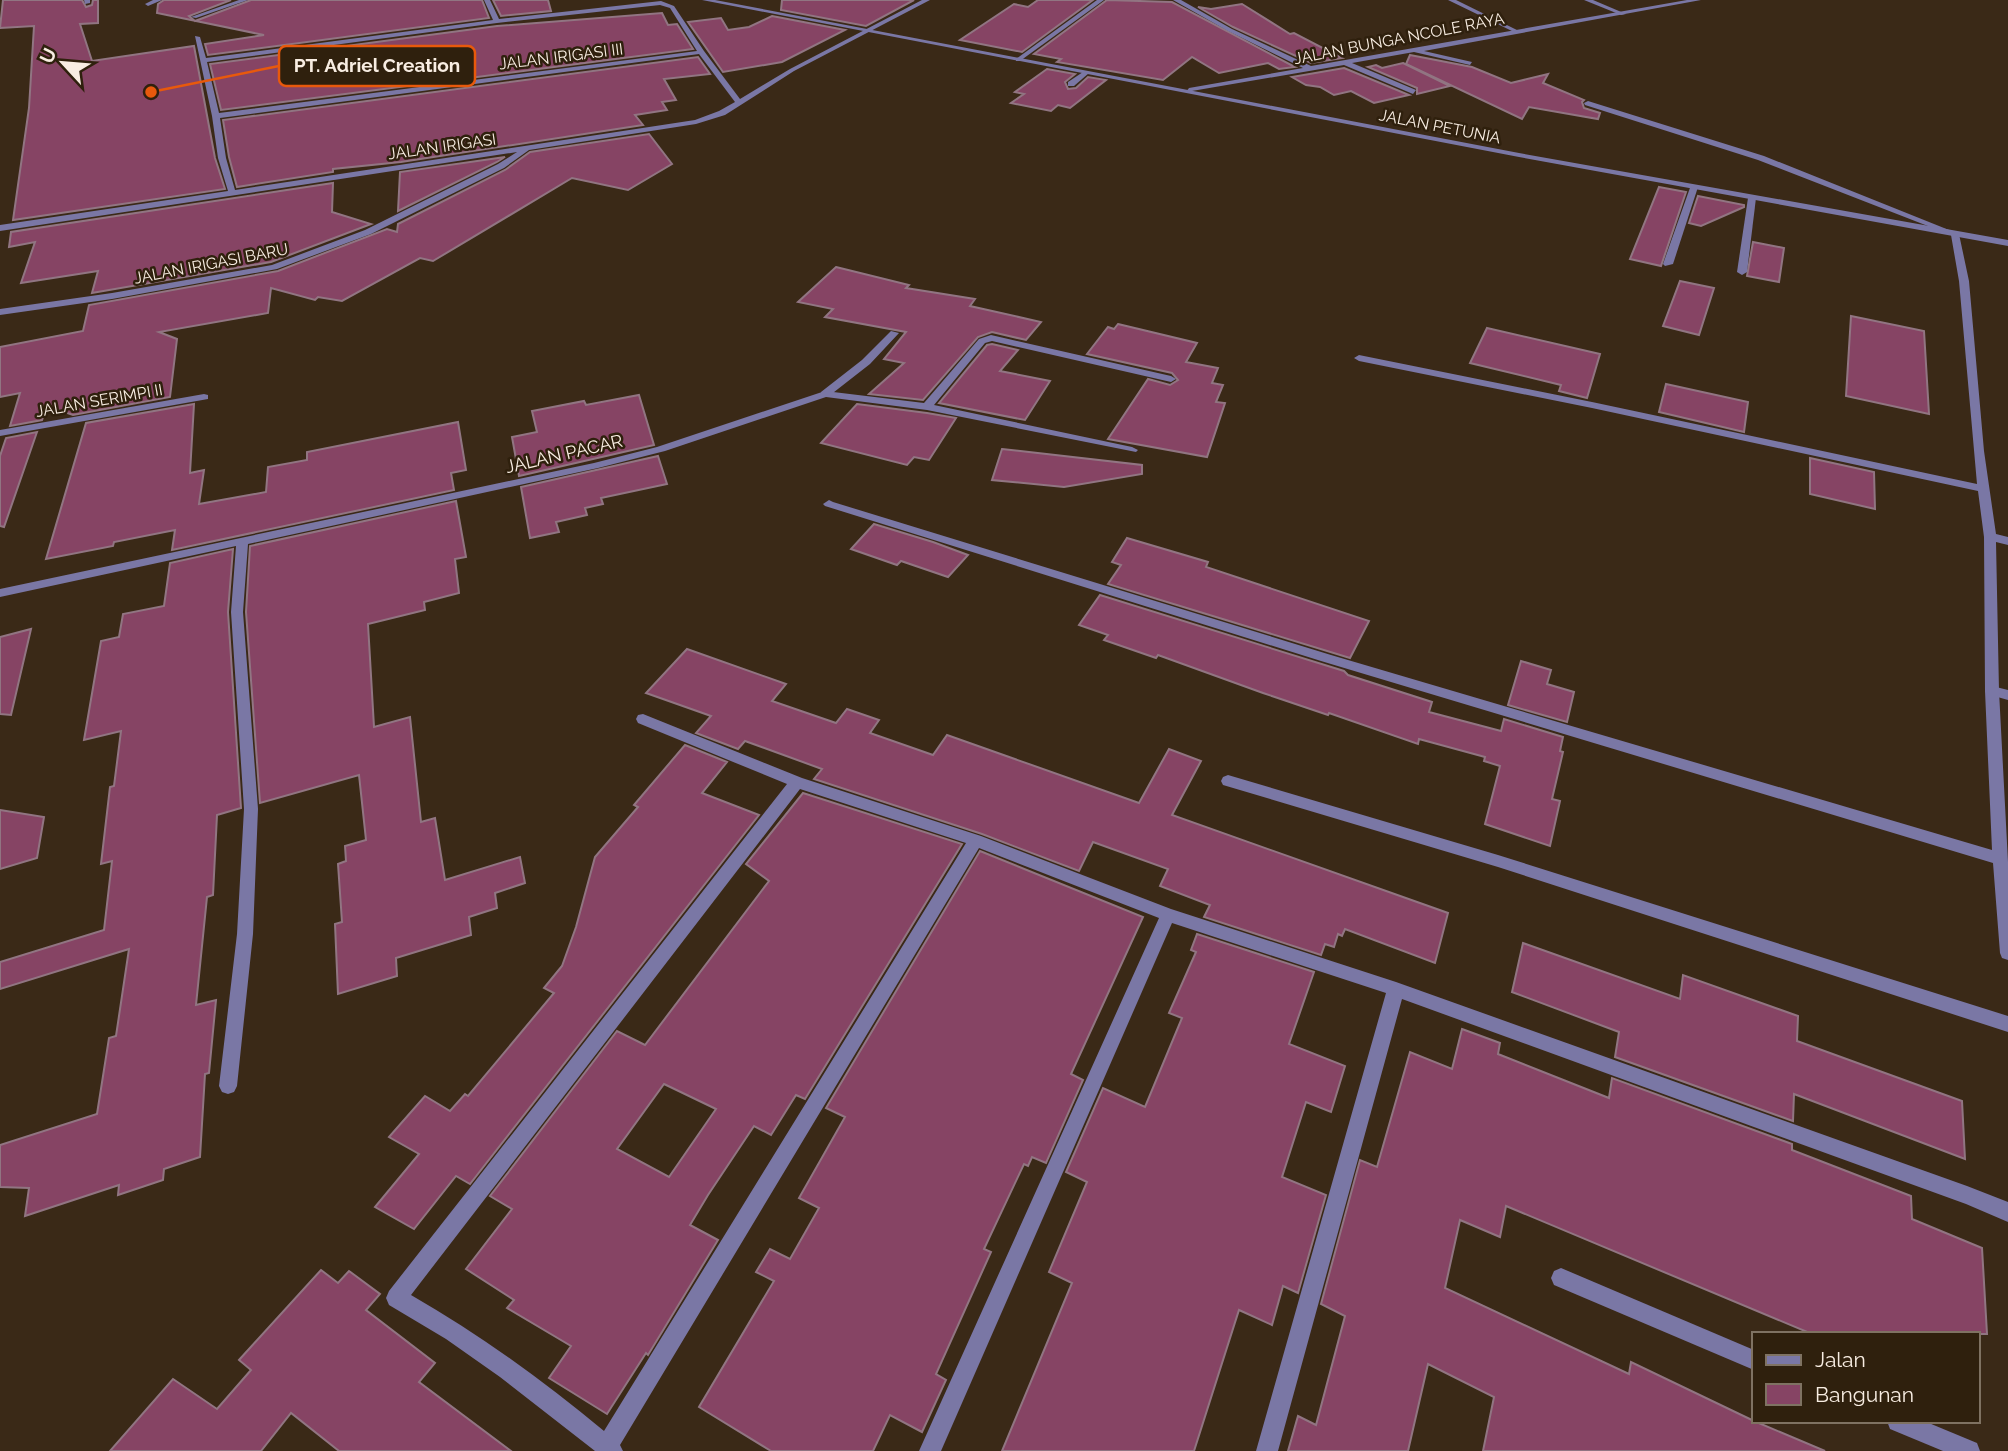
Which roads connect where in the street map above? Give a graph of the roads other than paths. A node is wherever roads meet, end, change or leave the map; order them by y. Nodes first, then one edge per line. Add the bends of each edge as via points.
1 (159, 0) edge
2 (245, 0) edge
3 (487, 0) edge
4 (705, 0) edge
5 (927, 0) edge
6 (1101, 0) edge
7 (1176, 0) edge
8 (1451, 0) edge
9 (1587, 0) edge
10 (1698, 0) edge
11 (663, 1) edge
12 (718, 1) edge
13 (148, 4) dead end
14 (1623, 14) junction
15 (194, 17) dead end
16 (497, 21) junction
17 (1517, 31) junction
18 (868, 33) junction
19 (197, 37) dead end
20 (1416, 51) junction
21 (701, 52) junction
22 (1018, 60) junction
23 (202, 61) junction
24 (1345, 63) junction
25 (1470, 63) dead end
26 (1311, 69) junction
27 (1085, 73) junction
28 (1071, 84) dead end
29 (1189, 90) junction
30 (1413, 92) dead end
31 (739, 103) junction
32 (1588, 103) dead end
33 (216, 116) junction
34 (528, 148) junction
35 (1694, 187) junction
36 (232, 191) junction
37 (1752, 198) junction
38 (0, 228) edge
39 (1955, 234) junction
40 (2008, 243) edge
41 (1668, 264) dead end
42 (1742, 272) dead end
43 (0, 312) edge
44 (894, 334) dead end
45 (1359, 358) dead end
46 (1171, 379) dead end
47 (825, 394) junction
48 (204, 397) dead end
49 (928, 407) junction
50 (0, 433) edge
51 (1132, 450) dead end
52 (1983, 489) junction
53 (828, 504) dead end
54 (1990, 537) junction
55 (242, 540) junction
56 (2008, 541) edge
57 (0, 593) edge
58 (1992, 691) junction
59 (2008, 695) edge
60 (643, 719) dead end
61 (1228, 781) dead end
62 (797, 782) junction
63 (976, 840) junction
64 (2000, 859) junction
65 (1168, 915) junction
66 (2008, 953) edge
67 (1396, 989) junction
68 (2008, 1024) edge
69 (228, 1086) dead end
70 (2008, 1212) edge
71 (1561, 1278) dead end
72 (1752, 1359) edge
73 (1904, 1423) edge
74 (610, 1449) edge
75 (930, 1451) edge
76 (1267, 1451) edge
77 (1969, 1451) edge

1 - 13 street
2 - 15 street
3 - 16 street
4 - 12 street, JALAN PETUNIA
5 - 18 street, JALAN IRIGASI
6 - 22 street
7 - 26 street
8 - 17 street
9 - 14 street
10 - 14 street, JALAN BUNGA NCOLE RAYA
11 - 16 street
11 - 21 street via 672,7
12 - 18 street, JALAN PETUNIA
14 - 17 street, JALAN BUNGA NCOLE RAYA
16 - 23 street
17 - 20 street, JALAN BUNGA NCOLE RAYA
18 - 22 street, JALAN PETUNIA
18 - 31 street, JALAN IRIGASI via 792,70
19 - 23 street
20 - 24 street, JALAN BUNGA NCOLE RAYA
20 - 25 street
21 - 31 street
21 - 33 street, JALAN IRIGASI III
22 - 27 street, JALAN PETUNIA
23 - 33 street
24 - 26 street, JALAN BUNGA NCOLE RAYA
24 - 30 street
26 - 29 street, JALAN BUNGA NCOLE RAYA
27 - 28 street
27 - 29 street, JALAN PETUNIA
29 - 35 street, JALAN PETUNIA
31 - 34 street, JALAN IRIGASI via 688,124
32 - 39 street via 1773,163
33 - 36 street
34 - 36 street, JALAN IRIGASI
34 - 43 street, JALAN IRIGASI BARU via 368,232 274,267
35 - 37 street, JALAN PETUNIA
35 - 41 street
36 - 38 street, JALAN IRIGASI
37 - 39 street, JALAN PETUNIA
37 - 42 street
39 - 40 street, JALAN PETUNIA
39 - 52 street via 1964,281
44 - 47 street
45 - 52 street
46 - 49 street via 991,338 982,341
47 - 49 street, JALAN PACAR
47 - 55 street, JALAN PACAR via 662,449
48 - 50 street, JALAN SERIMPI II
49 - 51 street, JALAN PACAR
52 - 54 street
53 - 64 street
54 - 56 street
54 - 58 street
55 - 57 street, JALAN PACAR
55 - 69 street via 237,612 251,809 245,934
58 - 59 street
58 - 64 street
60 - 62 street
61 - 68 street via 1498,861
62 - 63 street
62 - 74 street via 396,1298 513,1372
63 - 65 street
63 - 74 street
64 - 66 street
65 - 67 street
65 - 75 street
67 - 70 street
67 - 76 street
71 - 72 street
73 - 77 street

